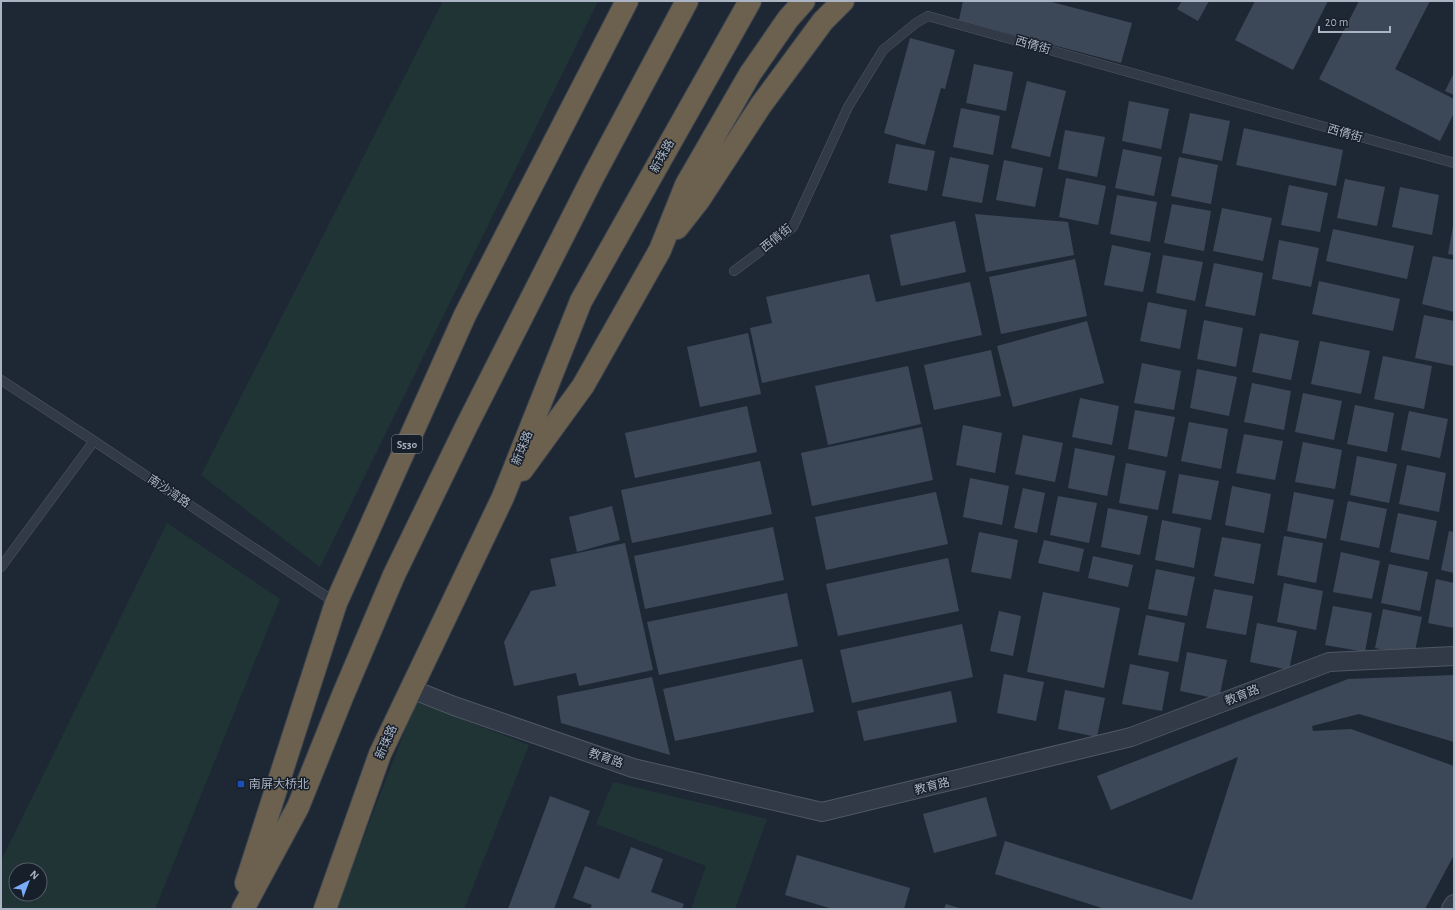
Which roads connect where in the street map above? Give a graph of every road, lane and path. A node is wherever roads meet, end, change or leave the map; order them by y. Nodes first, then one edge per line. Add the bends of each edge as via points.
1 (627, 1) edge
2 (687, 1) edge
3 (750, 1) edge
4 (804, 1) edge
5 (843, 1) edge
6 (1454, 163) edge
7 (660, 250) junction
8 (734, 271) dead end
9 (1, 380) edge
10 (94, 441) junction
11 (503, 497) junction
12 (1, 567) edge
13 (336, 603) junction
14 (1454, 656) edge
15 (411, 689) junction
16 (1454, 904) edge
17 (238, 909) edge
18 (243, 909) edge
19 (324, 909) edge
20 (1451, 909) edge

1 - 13 highway, S530 via 465,315
2 - 18 highway via 593,176 467,425 394,575 298,807
3 - 11 highway, 新珠路 via 581,301
4 - 7 highway via 788,19 750,74 686,185
5 - 7 highway via 823,21 761,104 699,200
6 - 8 lane, 西倩街 via 928,16 883,50 848,107 793,226
7 - 11 highway via 584,386
9 - 10 lane, 南沙湾路
10 - 12 lane
10 - 13 lane, 南沙湾路
11 - 15 highway, 新珠路
13 - 17 highway, S530
14 - 15 street, 教育路 via 1329,662 1131,737 822,812 633,768
15 - 19 highway, 新珠路 via 380,754
16 - 20 street

